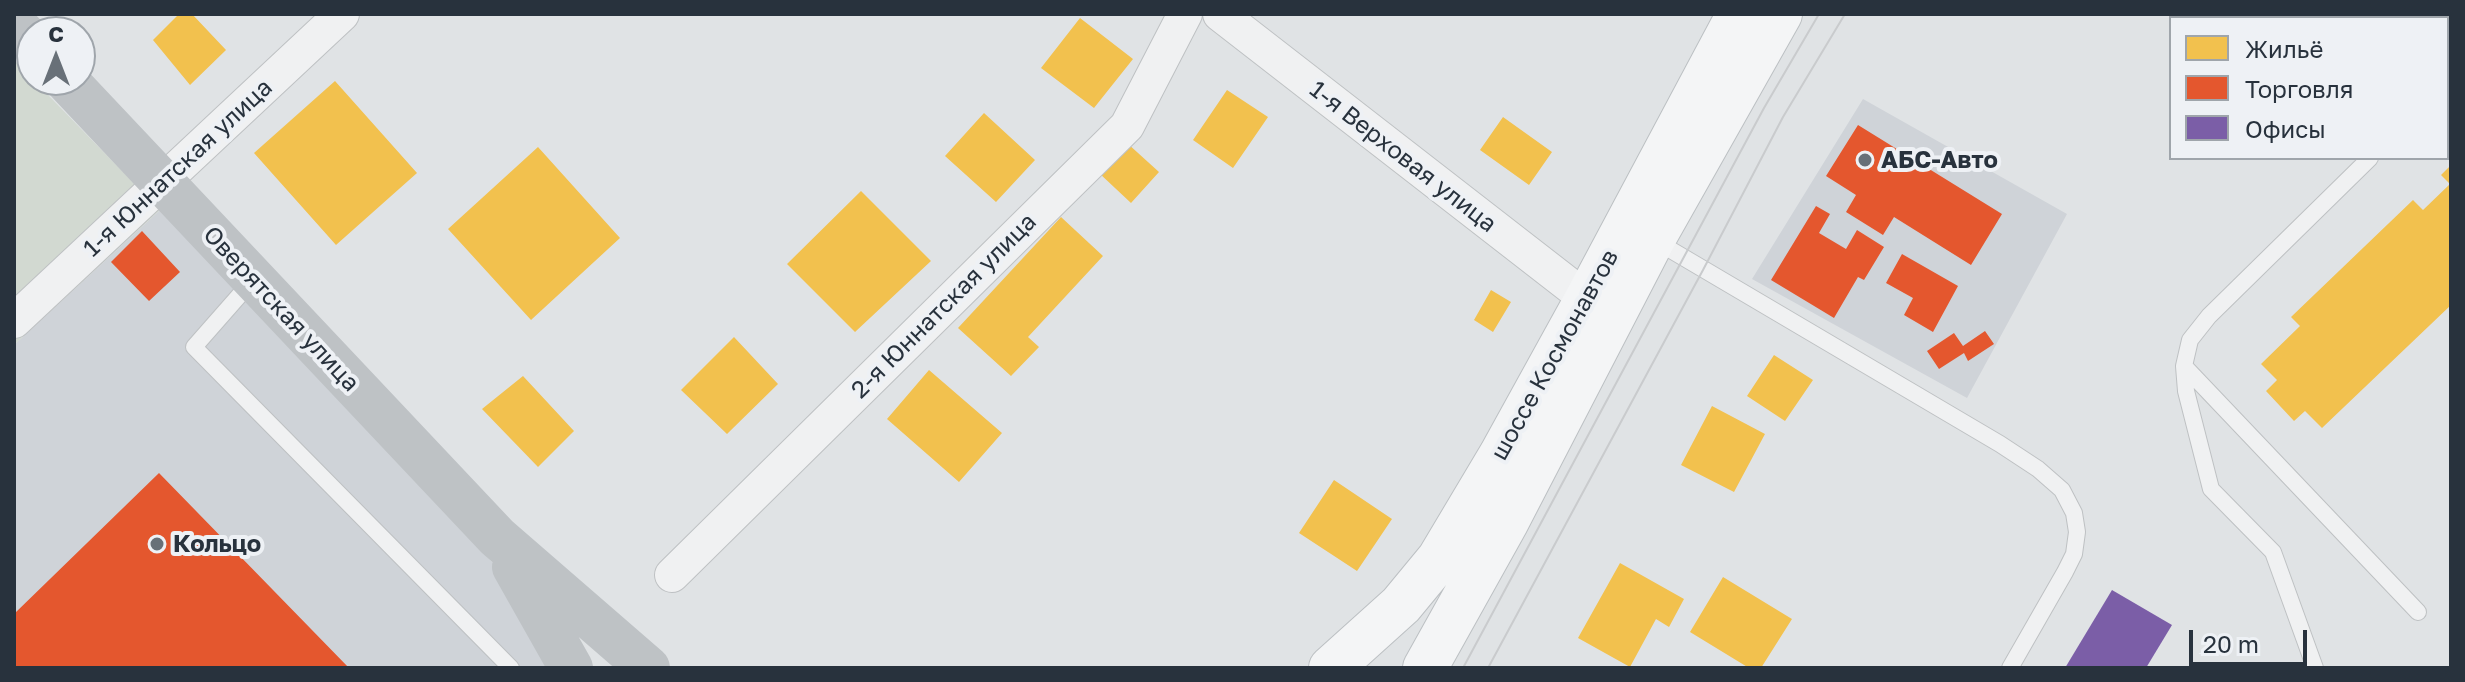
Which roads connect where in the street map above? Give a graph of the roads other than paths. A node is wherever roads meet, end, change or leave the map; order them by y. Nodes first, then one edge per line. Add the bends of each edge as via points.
1 (342, 14) edge
2 (1185, 14) edge
3 (1220, 14) edge
4 (1739, 14) edge
5 (1780, 14) edge
6 (81, 96) edge
7 (2368, 160) edge
8 (162, 184) junction
9 (1653, 239) junction
10 (253, 280) junction
11 (1587, 299) junction
12 (14, 321) edge
13 (2184, 366) junction
14 (497, 537) junction
15 (672, 575) dead end
16 (2418, 612) dead end
17 (569, 667) edge
18 (511, 668) edge
19 (648, 668) edge
20 (1331, 668) edge
21 (1425, 668) edge
22 (2010, 668) edge
23 (2315, 668) edge

1 - 8 street, 1-я Юннатская улица
2 - 15 street, 2-я Юннатская улица via 1127,126
3 - 11 street, 1-я Верховая улица
4 - 11 main road, шоссе Космонавтов
5 - 9 main road, шоссе Космонавтов
6 - 8 main road, Оверятская улица
7 - 13 lane via 2209,316 2190,340
8 - 10 main road, Оверятская улица
8 - 12 street, 1-я Юннатская улица
9 - 21 main road, шоссе Космонавтов
9 - 22 lane via 2000,444 2062,490 2074,513 2074,554
10 - 14 main road, Оверятская улица
10 - 18 lane via 194,347
11 - 20 main road, шоссе Космонавтов via 1439,559 1401,605
13 - 16 lane
13 - 23 lane via 2211,489 2273,552
14 - 17 main road, Оверятская улица
14 - 19 main road, Оверятская улица

